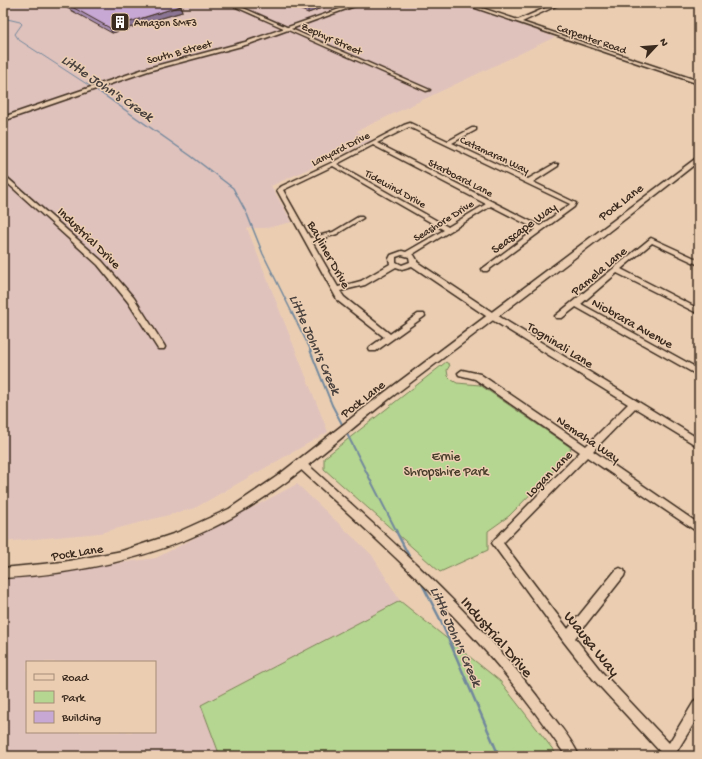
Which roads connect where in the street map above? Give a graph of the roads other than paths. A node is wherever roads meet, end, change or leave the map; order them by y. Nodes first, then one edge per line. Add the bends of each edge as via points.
1 (229, 3) edge
2 (361, 3) edge
3 (463, 3) edge
4 (560, 3) edge
5 (518, 22) junction
6 (288, 29) junction
7 (699, 84) edge
8 (428, 90) dead end
9 (3, 119) edge
10 (408, 125) joint
11 (474, 129) dead end
12 (373, 143) junction
13 (448, 143) junction
14 (699, 158) edge
15 (333, 164) junction
16 (556, 165) dead end
17 (3, 176) edge
18 (530, 181) junction
19 (281, 188) joint
20 (574, 203) joint
21 (490, 204) junction
22 (360, 218) dead end
23 (540, 229) junction
24 (449, 230) junction
25 (309, 241) junction
26 (408, 254) junction
27 (412, 263) junction
28 (699, 263) edge
29 (396, 264) junction
30 (485, 269) dead end
31 (617, 270) junction
32 (336, 290) junction
33 (576, 304) junction
34 (699, 312) edge
35 (420, 316) dead end
36 (492, 316) junction
37 (559, 316) dead end
38 (390, 338) junction
39 (161, 347) dead end
40 (373, 349) dead end
41 (462, 373) dead end
42 (699, 373) edge
43 (634, 403) junction
44 (699, 443) edge
45 (586, 452) junction
46 (301, 464) junction
47 (699, 529) edge
48 (497, 543) joint
49 (3, 573) edge
50 (620, 573) dead end
51 (568, 638) junction
52 (699, 704) edge
53 (671, 754) edge
54 (573, 756) edge

1 - 6 street, Zephyr Street
2 - 6 street, South B Street
3 - 5 street
4 - 5 street
5 - 7 street, Carpenter Road
6 - 8 street, Zephyr Street
6 - 9 street, South B Street via 99,85
10 - 12 street, Lanyard Drive
10 - 13 street, Catamaran Way
11 - 13 street
12 - 15 street, Lanyard Drive
12 - 21 street, Starboard Lane
13 - 18 street, Catamaran Way
14 - 36 street, Pock Lane
15 - 19 street, Lanyard Drive
15 - 24 street, Tidewind Drive
16 - 18 street
17 - 39 street, Industrial Drive via 100,263 131,300
18 - 20 street, Catamaran Way
19 - 25 street, Bayliner Drive
20 - 23 street, Seascape Way
21 - 23 street, Starboard Lane
21 - 24 street, Seashore Drive
22 - 25 street via 331,235
23 - 30 street, Seascape Way
24 - 26 street, Seashore Drive
25 - 32 street, Bayliner Drive
26 - 27 street, Seashore Drive via 414,260
26 - 29 street, Seashore Drive via 393,256
27 - 29 street, Seashore Drive via 402,267
27 - 36 street, Togninali Lane
28 - 31 street, Pamela Lane via 651,240
29 - 32 street, Seashore Drive via 363,283
31 - 33 street, Pamela Lane
31 - 34 street
32 - 38 street, Bayliner Drive via 345,303
33 - 37 street, Pamela Lane
33 - 42 street, Niobrara Avenue
35 - 38 street
36 - 43 street, Togninali Lane
36 - 46 street, Pock Lane
38 - 40 street
41 - 45 street, Nemaha Way via 477,376
43 - 44 street, Togninali Lane
43 - 45 street, Logan Lane
45 - 47 street, Nemaha Way
45 - 48 street, Logan Lane
46 - 49 street, Pock Lane via 235,511 185,536 158,546 77,566
46 - 54 street, Industrial Drive via 390,546 477,633
48 - 51 street, Wausa Way
50 - 51 street
51 - 53 street, Wausa Way via 631,713
52 - 53 street

